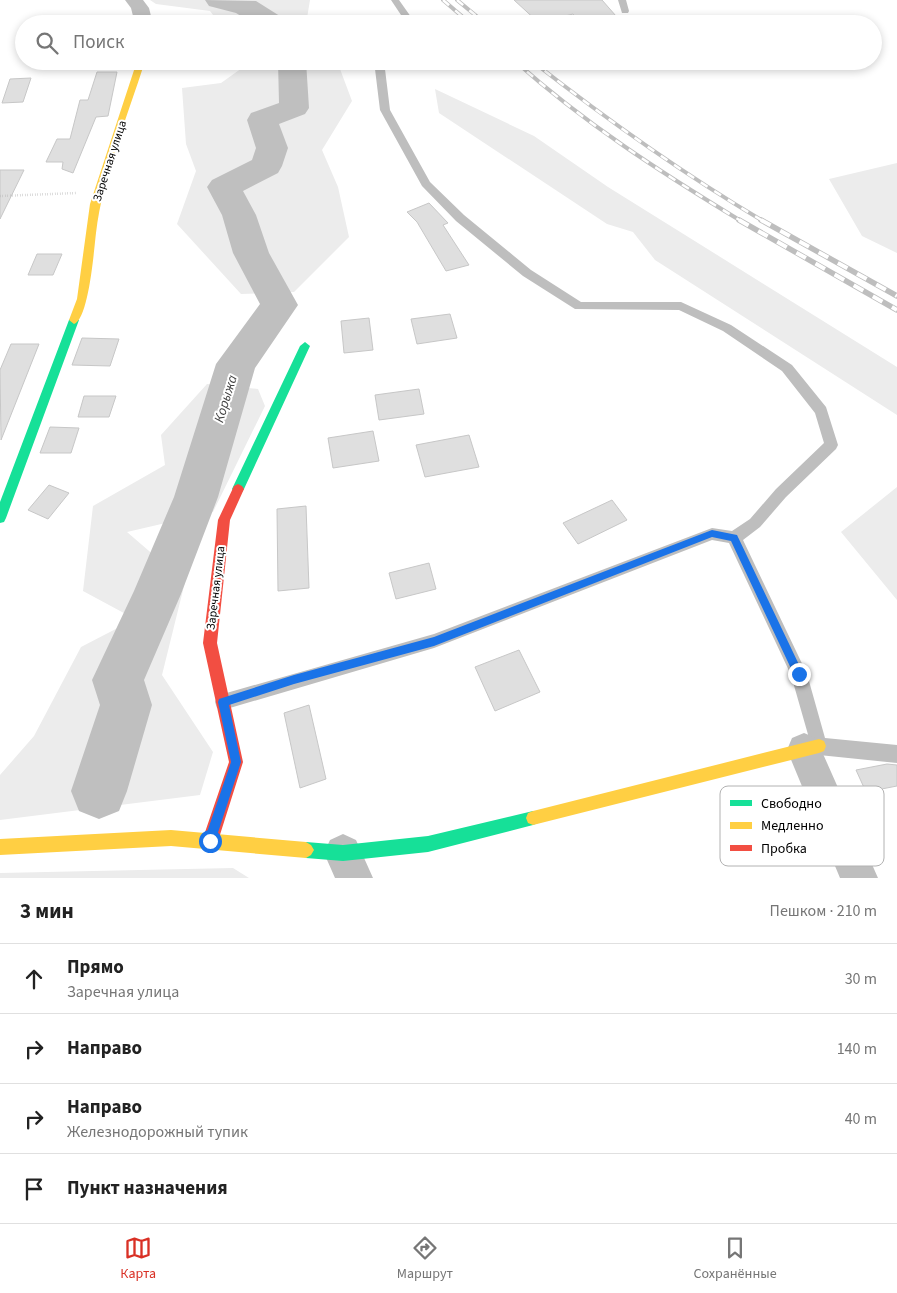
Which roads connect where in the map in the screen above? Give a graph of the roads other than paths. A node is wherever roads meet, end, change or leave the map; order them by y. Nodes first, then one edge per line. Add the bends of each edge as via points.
1 (134, 0) edge
2 (394, 0) edge
3 (622, 0) edge
4 (625, 11) dead end
5 (142, 15) edge
6 (405, 15) edge
7 (139, 70) edge
8 (380, 70) edge
9 (305, 346) dead end
10 (0, 518) edge
11 (734, 538) junction
12 (223, 702) junction
13 (812, 748) junction
14 (897, 754) edge
15 (826, 786) edge
16 (210, 841) junction
17 (0, 847) edge
18 (348, 866) edge
19 (856, 866) edge
20 (860, 878) edge

1 - 5 street
2 - 6 lane
3 - 4 lane
7 - 10 street, Заречная улица via 95,204 82,299
8 - 11 lane via 385,110 426,184 460,218 527,273 579,306 681,306 727,328 788,368 821,411 830,445 755,523
9 - 12 street, Заречная улица via 224,520 210,643
11 - 12 lane via 712,534 434,641
11 - 13 lane via 799,674
12 - 16 street, Заречная улица via 236,762
13 - 14 lane
13 - 15 street
13 - 18 street
16 - 17 street via 171,838
16 - 18 street
19 - 20 street

